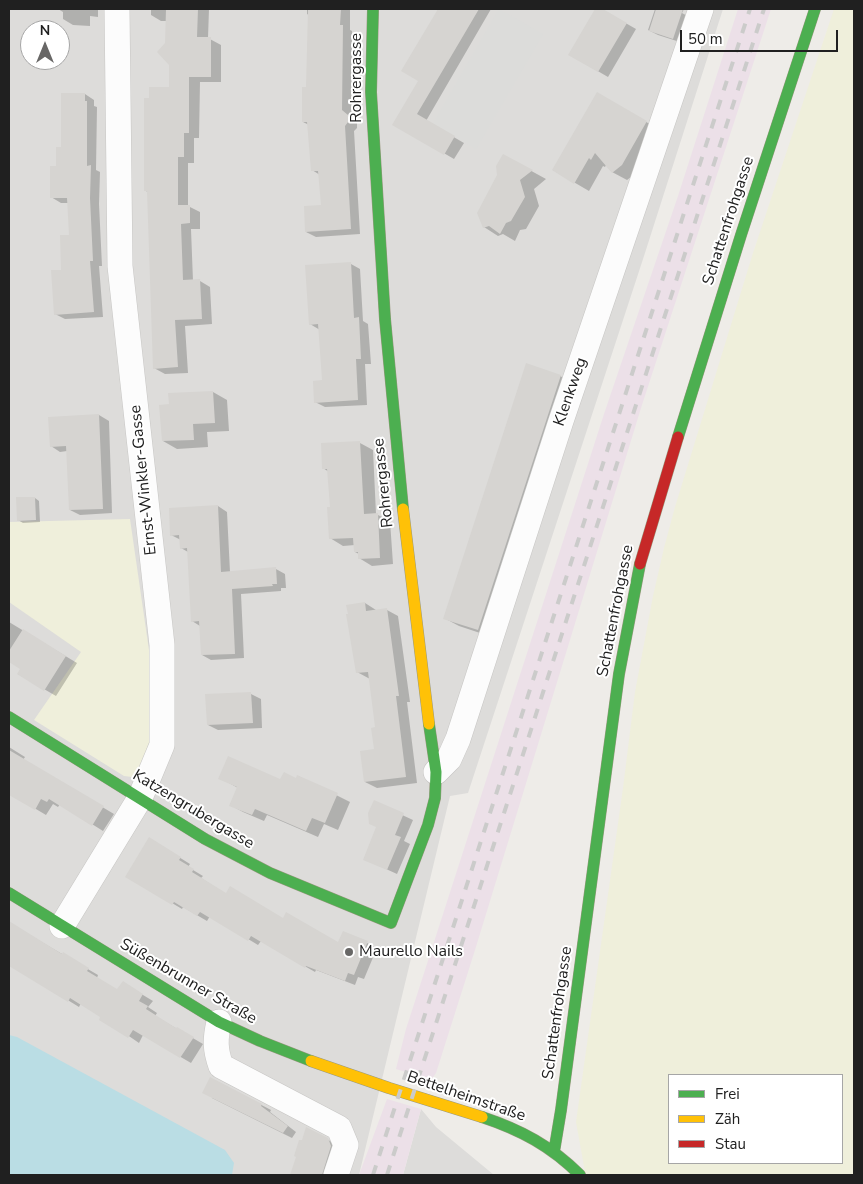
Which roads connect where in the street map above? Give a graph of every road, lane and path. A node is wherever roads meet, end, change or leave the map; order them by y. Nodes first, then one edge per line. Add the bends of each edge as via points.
1 (117, 9) edge
2 (373, 9) edge
3 (701, 9) edge
4 (815, 9) edge
5 (9, 717) edge
6 (436, 772) junction
7 (140, 798) junction
8 (9, 893) edge
9 (370, 916) joint
10 (62, 926) junction
11 (219, 1022) junction
12 (388, 1088) joint
13 (554, 1152) junction
14 (336, 1175) edge
15 (580, 1175) edge

1 - 7 street, Ernst-Winkler-Gasse via 120,266 162,645 162,745
2 - 6 street, Rohrergasse via 371,92 385,319 404,519
3 - 6 street, Klenkweg via 561,421 458,739 449,759
4 - 13 street, Schattenfrohgasse via 641,556 619,674
5 - 7 street, Katzengrubergasse
6 - 9 street, Rohrergasse via 435,798 428,825 391,923
7 - 9 street, Katzengrubergasse via 206,839 270,873
7 - 10 street, Ernst-Winkler-Gasse
8 - 10 street, Süßenbrunner Straße
10 - 11 street, Süßenbrunner Straße
11 - 12 street, Süßenbrunner Straße via 248,1037
11 - 14 street via 215,1039 221,1066 339,1128 346,1145
12 - 13 street, Bettelheimstraße via 478,1116 536,1140
13 - 15 street, Bettelheimstraße

